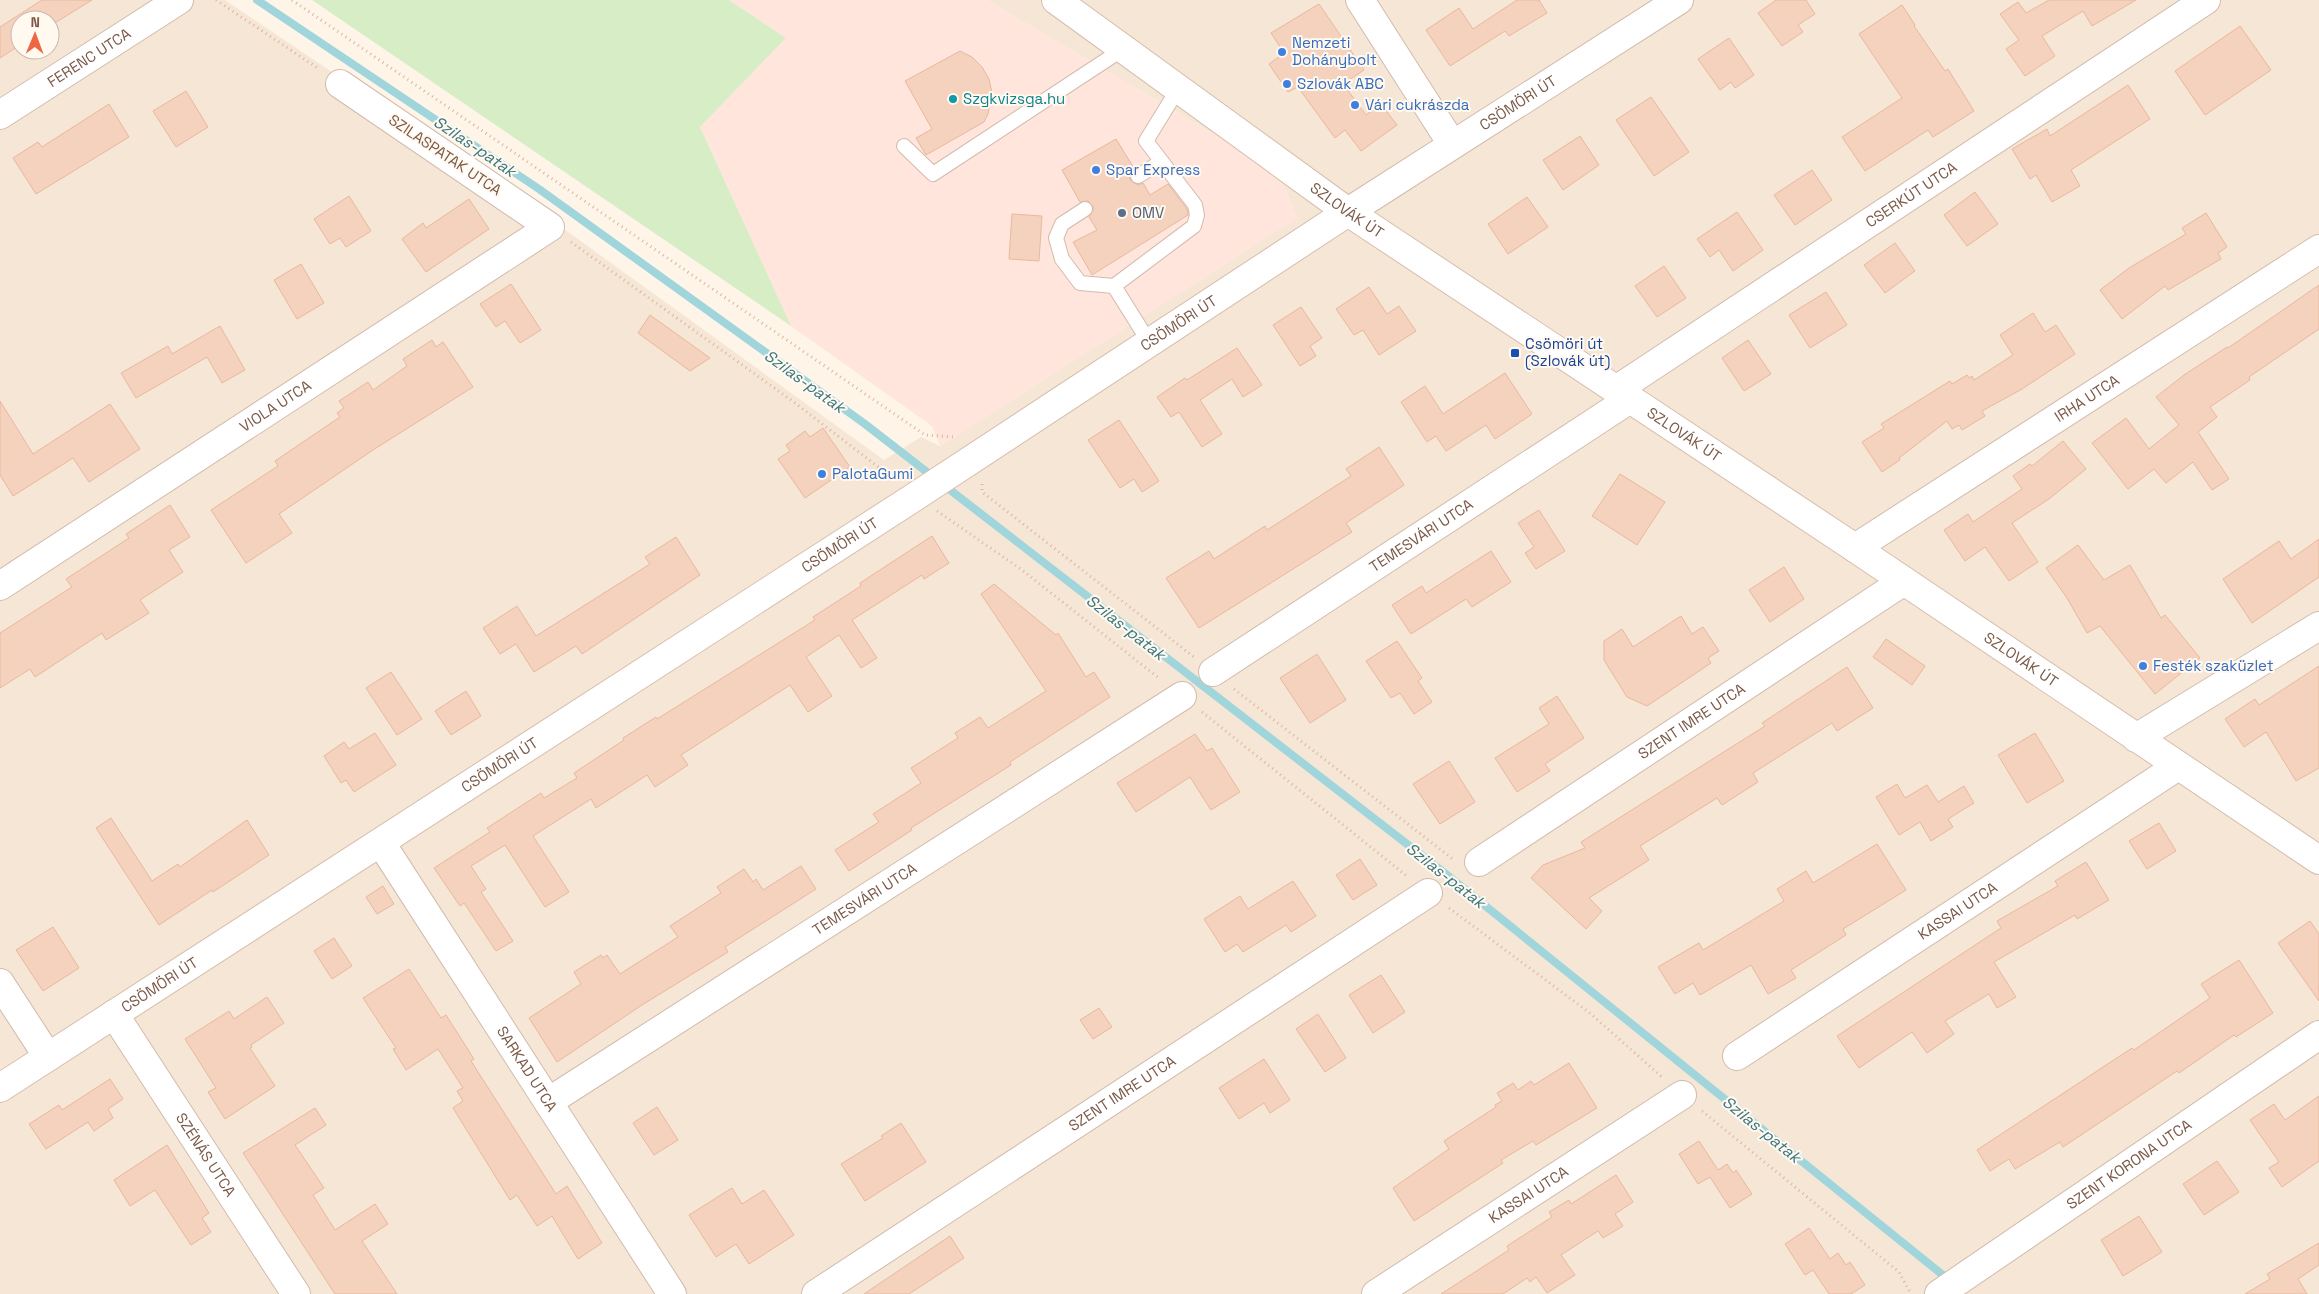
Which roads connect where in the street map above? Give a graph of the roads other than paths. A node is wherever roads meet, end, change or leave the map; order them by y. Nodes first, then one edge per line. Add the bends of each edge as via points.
1 (179, 0) edge
2 (1056, 0) edge
3 (1360, 0) edge
4 (2206, 0) edge
5 (1673, 2) edge
6 (1123, 49) junction
7 (340, 84) road end
8 (1178, 89) junction
9 (0, 115) edge
10 (1452, 144) junction
11 (904, 146) dead end
12 (1162, 162) junction
13 (1138, 176) dead end
14 (1085, 209) dead end
15 (1348, 212) junction
16 (550, 227) joint
17 (2319, 249) edge
18 (1114, 286) junction
19 (1148, 342) junction
20 (1623, 395) junction
21 (1855, 548) junction
22 (1904, 582) junction
23 (0, 586) edge
24 (2319, 626) edge
25 (1212, 672) road end
26 (1182, 696) dead end
27 (2136, 738) junction
28 (2178, 766) junction
29 (381, 843) junction
30 (2319, 860) edge
31 (1467, 862) road end
32 (1428, 892) dead end
33 (0, 983) edge
34 (114, 1014) junction
35 (2319, 1035) edge
36 (1737, 1056) dead end
37 (48, 1058) junction
38 (0, 1088) edge
39 (1682, 1095) dead end
40 (548, 1102) junction
41 (296, 1294) edge
42 (672, 1294) edge
43 (816, 1294) edge
44 (1376, 1294) edge
45 (1939, 1294) edge

1 - 9 street, FERENC UTCA
2 - 6 street, SZLOVÁK ÚT
3 - 10 street
4 - 20 street, CSERKÚT UTCA
5 - 10 street, CSÖMÖRI ÚT
6 - 8 street, SZLOVÁK ÚT
6 - 11 lane via 933,174
7 - 16 street, SZILASPATAK UTCA
8 - 12 lane via 1146,141
8 - 15 street, SZLOVÁK ÚT
10 - 15 street, CSÖMÖRI ÚT
12 - 13 lane
12 - 18 lane via 1195,205 1194,226
14 - 18 lane via 1062,224 1056,238 1062,259 1080,283
15 - 19 street, CSÖMÖRI ÚT
15 - 20 street, SZLOVÁK ÚT
16 - 23 street, VIOLA UTCA
17 - 21 street, IRHA UTCA
18 - 19 lane
19 - 29 street, CSÖMÖRI ÚT
20 - 21 street, SZLOVÁK ÚT
20 - 25 street, TEMESVÁRI UTCA
21 - 22 street, SZLOVÁK ÚT
22 - 27 street, SZLOVÁK ÚT
22 - 31 street, SZENT IMRE UTCA
24 - 27 street
26 - 40 street, TEMESVÁRI UTCA
27 - 28 street, SZLOVÁK ÚT
28 - 30 street, SZLOVÁK ÚT
28 - 36 street, KASSAI UTCA
29 - 34 street, CSÖMÖRI ÚT
29 - 40 street, SARKAD UTCA
32 - 43 street, SZENT IMRE UTCA
33 - 37 street
34 - 37 street, CSÖMÖRI ÚT
34 - 41 street, SZÉNÁS UTCA
35 - 45 street, SZENT KORONA UTCA
37 - 38 street, CSÖMÖRI ÚT
39 - 44 street, KASSAI UTCA
40 - 42 street, SARKAD UTCA

